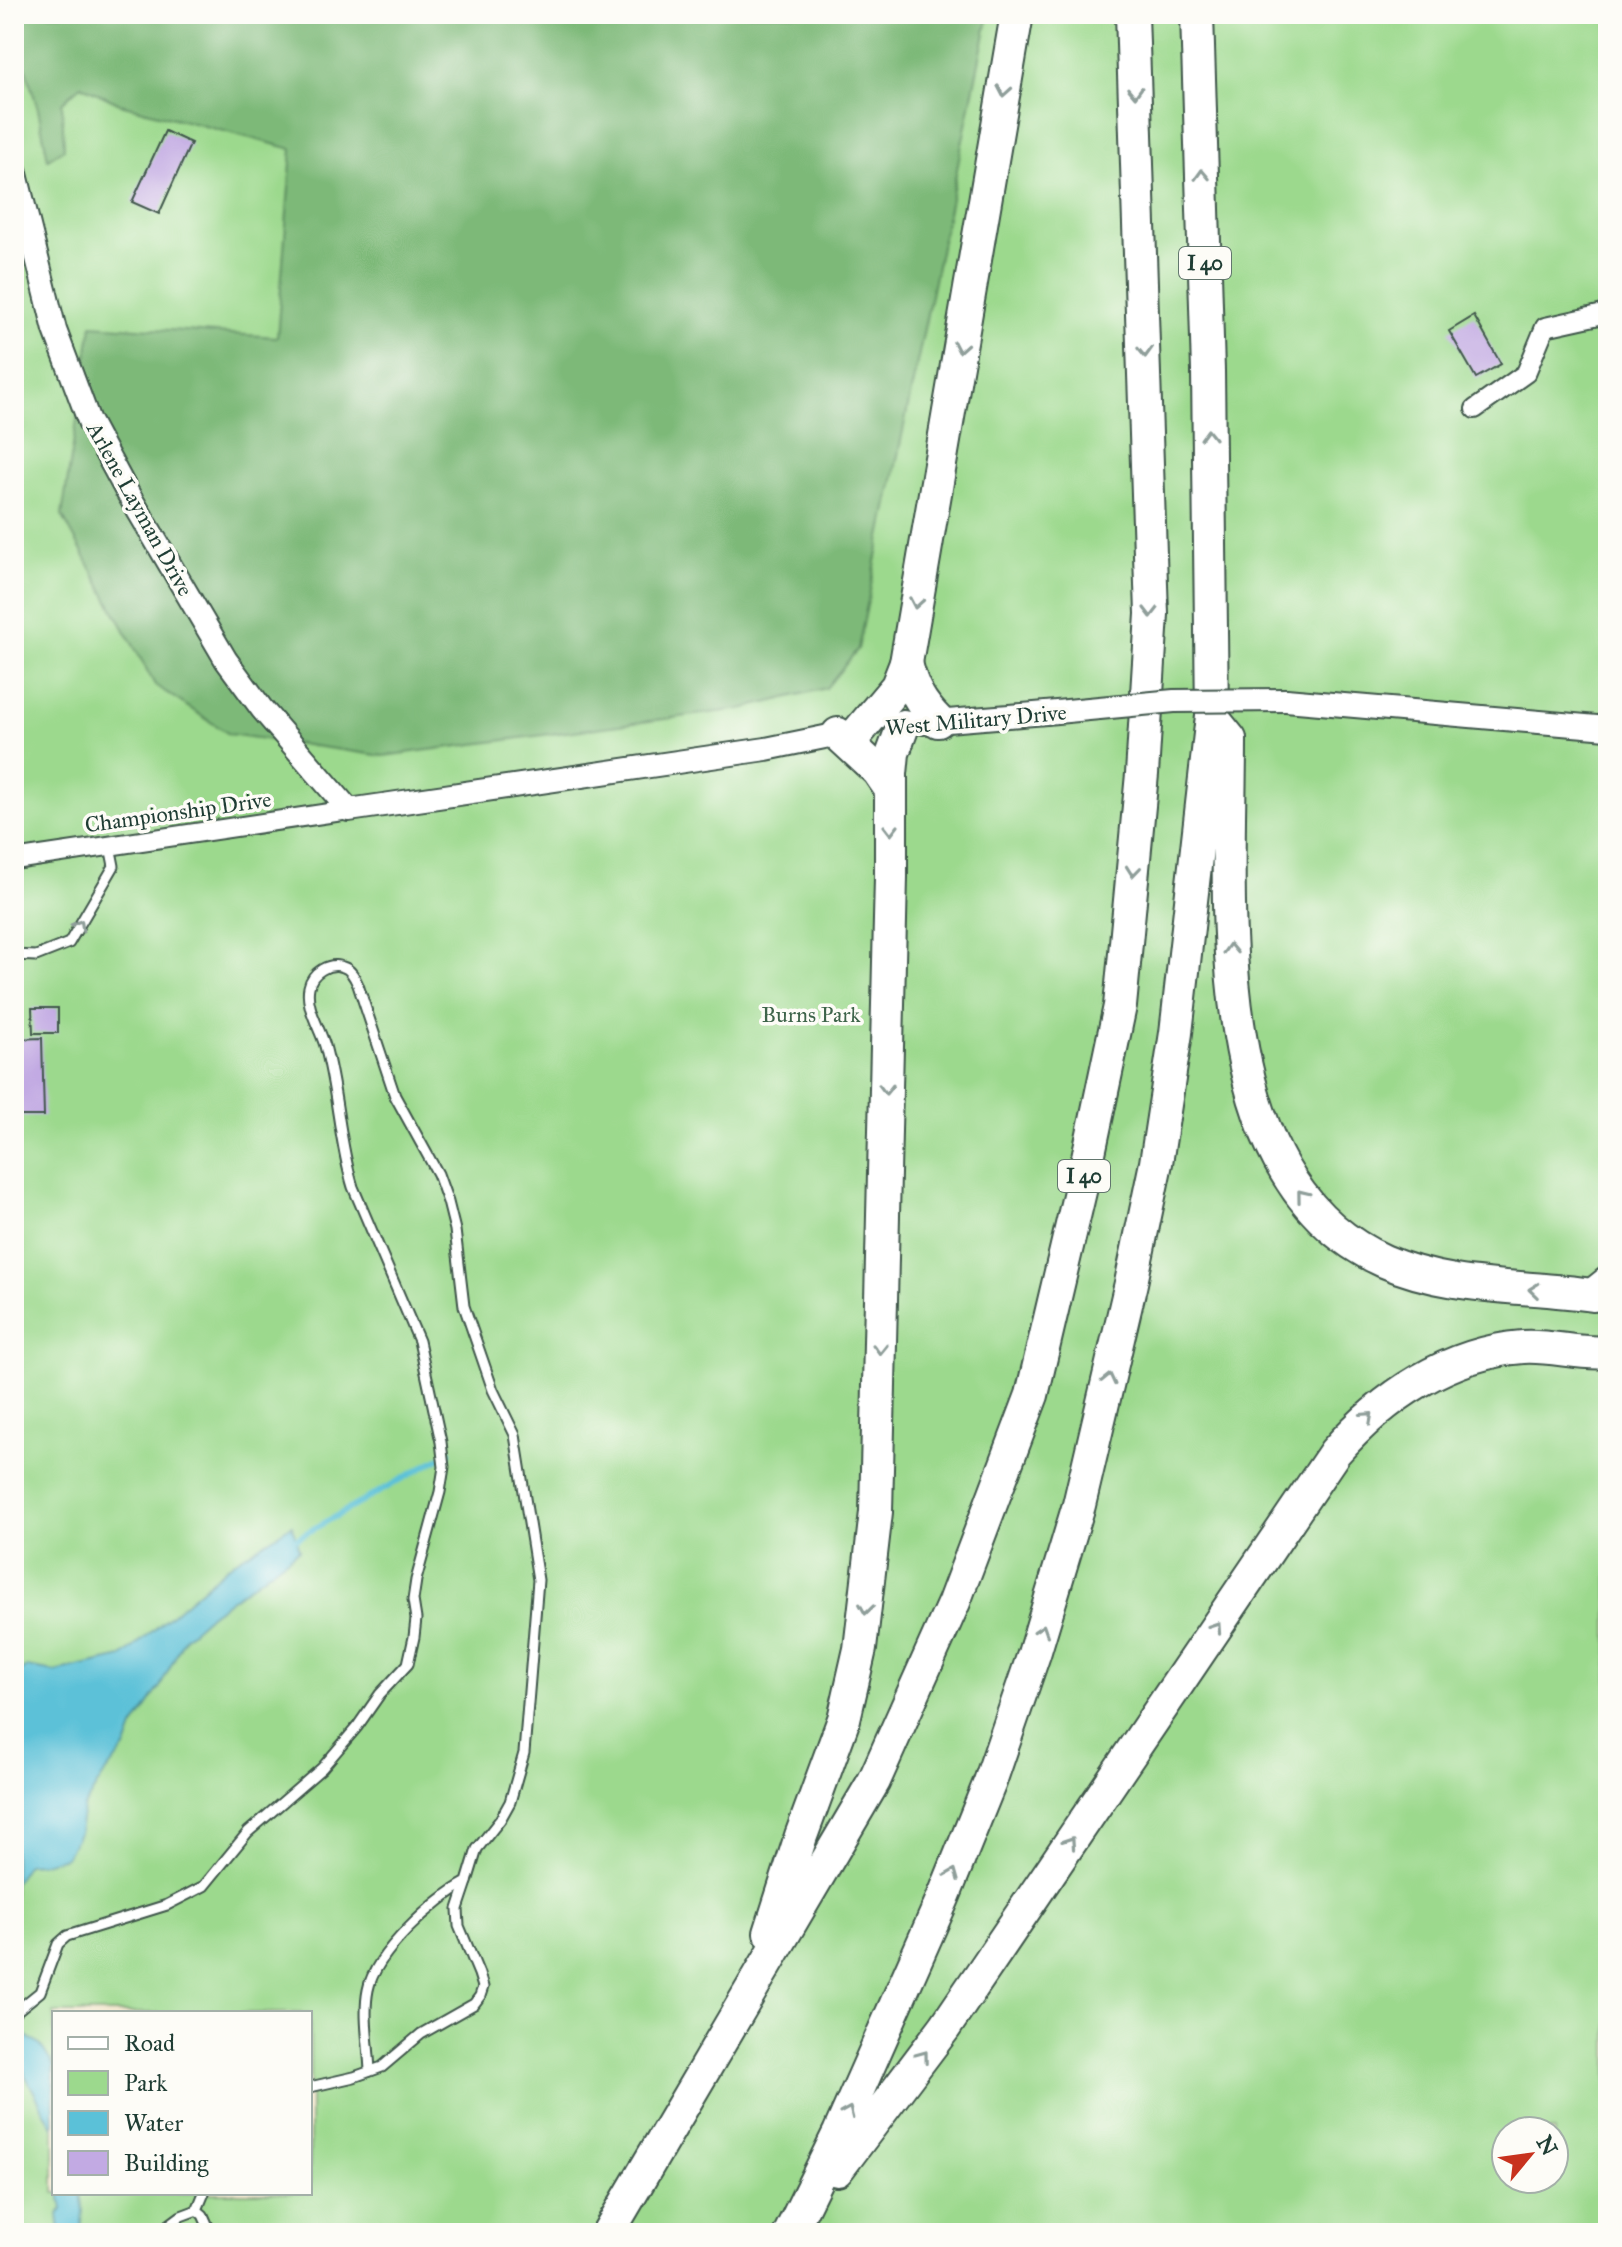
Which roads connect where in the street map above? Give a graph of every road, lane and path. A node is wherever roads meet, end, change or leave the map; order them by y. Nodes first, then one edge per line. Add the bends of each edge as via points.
1 (1017, 14) edge
2 (1132, 14) edge
3 (1197, 14) edge
4 (14, 166) edge
5 (1608, 313) edge
6 (1475, 409) dead end
7 (906, 663) junction
8 (1212, 716) junction
9 (938, 721) junction
10 (903, 726) junction
11 (1608, 728) edge
12 (849, 732) junction
13 (891, 790) junction
14 (349, 810) junction
15 (110, 846) junction
16 (14, 860) edge
17 (14, 955) edge
18 (1603, 1291) edge
19 (1602, 1359) edge
20 (467, 1882) junction
21 (753, 1987) junction
22 (14, 2013) edge
23 (370, 2071) junction
24 (312, 2086) edge
25 (203, 2195) edge
26 (197, 2210) junction
27 (791, 2232) edge
28 (158, 2233) edge
29 (211, 2233) edge
30 (608, 2233) edge

1 -> 7 highway
2 -> 21 highway, I 40 via 1152,614 1120,1006 1032,1395 954,1602 874,1781
8 -> 3 highway, I 40
4 - 14 street, Arlene Layman Drive via 55,330 89,421 226,660
5 - 6 street via 1545,327 1526,373
7 - 9 highway via 921,704
7 - 12 highway via 897,686
18 -> 8 highway via 1455,1282 1421,1274 1384,1261 1338,1232 1294,1186 1265,1132 1249,1081 1230,958 1230,739
27 -> 8 highway, I 40 via 937,1912 990,1782 1079,1505 1156,1163
9 - 10 street, West Military Drive
9 - 11 street, West Military Drive, bridge via 1174,701 1286,700
10 - 12 street, West Military Drive
10 - 13 highway via 893,753
12 - 13 highway
12 - 14 street, West Military Drive via 766,749
13 -> 21 highway via 876,1512 868,1594 844,1719
14 - 15 street, Championship Drive
15 - 16 street, Championship Drive
17 -> 15 lane via 36,956 69,943 114,866
27 -> 19 highway via 945,2027 1356,1428 1406,1388 1453,1364 1490,1353 1549,1347
20 - 22 lane via 477,1849 510,1802 524,1753 538,1580 515,1435 464,1306 455,1230 438,1174 395,1096 358,985 345,967 332,966 315,975 309,997 325,1047 345,1163 419,1341 444,1467 416,1580 408,1664 322,1768 248,1832 204,1886 167,1905 67,1936 58,1944 40,1992
20 - 23 lane via 432,1905 371,1977
20 - 23 lane via 458,1909 459,1926 483,1987 480,1996
21 - 30 highway, I 40
23 - 24 lane
25 - 26 lane
26 - 28 lane
26 - 29 lane

